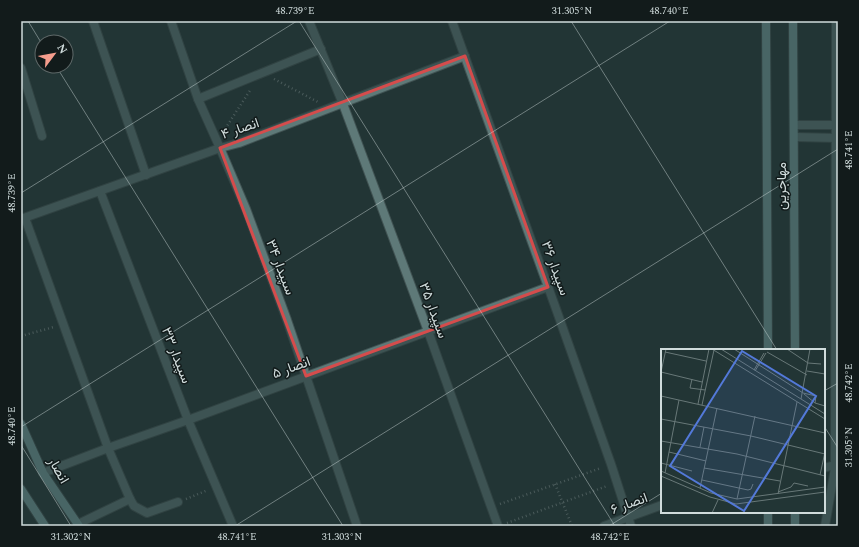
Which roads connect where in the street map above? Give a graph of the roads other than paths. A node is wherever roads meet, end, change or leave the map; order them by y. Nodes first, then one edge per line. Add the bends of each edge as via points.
1 (93, 21) edge
2 (170, 21) edge
3 (309, 21) edge
4 (452, 21) edge
5 (766, 21) edge
6 (794, 21) edge
7 (836, 21) edge
8 (320, 49) junction
9 (465, 56) junction
10 (21, 68) edge
11 (198, 99) junction
12 (342, 104) junction
13 (837, 125) edge
14 (794, 126) junction
15 (42, 136) dead end
16 (794, 138) junction
17 (837, 138) edge
18 (219, 144) junction
19 (146, 175) junction
20 (100, 191) junction
21 (23, 218) edge
22 (548, 287) junction
23 (428, 331) junction
24 (768, 349) edge
25 (795, 349) edge
26 (306, 376) junction
27 (188, 420) junction
28 (21, 424) edge
29 (108, 448) junction
30 (836, 464) edge
31 (825, 468) edge
32 (43, 473) junction
33 (838, 474) edge
34 (21, 489) edge
35 (130, 499) junction
36 (178, 502) road end
37 (661, 505) edge
38 (768, 513) edge
39 (795, 513) edge
40 (628, 517) junction
41 (78, 525) edge
42 (45, 526) edge
43 (233, 526) edge
44 (357, 526) edge
45 (498, 526) edge
46 (604, 526) edge
47 (631, 526) edge
48 (768, 526) edge
49 (795, 526) edge
50 (825, 526) edge

1 - 19 street
2 - 11 street, سپیدار ۳۴
3 - 8 street, سپیدار ۳۵
4 - 9 street, سپیدار ۳۶
5 - 24 main road, مهاجرین
6 - 14 main road, مهاجرین
7 - 13 street
8 - 11 street
8 - 12 street, سپیدار ۳۵
9 - 12 street, انصار ۴
9 - 22 street, سپیدار ۳۶
10 - 15 street
11 - 18 street, سپیدار ۳۴
12 - 18 street, انصار ۴ via 239,143
12 - 23 street, سپیدار ۳۵
13 - 14 street
13 - 17 street
14 - 16 main road, مهاجرین
16 - 17 street
16 - 25 main road, مهاجرین
17 - 30 street
18 - 19 street, انصار ۴
18 - 26 street, سپیدار ۳۴ via 246,209
19 - 20 street, انصار ۴
20 - 21 street, انصار ۴
20 - 27 street, سپیدار ۳۳
21 - 29 street
22 - 23 street, انصار ۵
22 - 40 street, سپیدار ۳۶
23 - 26 street, انصار ۵
23 - 45 street, سپیدار ۳۵
26 - 27 street, انصار ۵
26 - 44 street, سپیدار ۳۴
27 - 29 street, انصار ۵
27 - 43 street, سپیدار ۳۳
28 - 32 main road, انصار
29 - 32 street, انصار ۵
29 - 35 street
30 - 31 street
30 - 33 street
30 - 50 street
32 - 41 main road, انصار
34 - 42 main road
35 - 36 street via 134,506 147,513
35 - 41 street
37 - 40 street, انصار ۶
38 - 48 main road
39 - 49 main road
40 - 46 street, انصار ۶
40 - 47 street, سپیدار ۳۶

